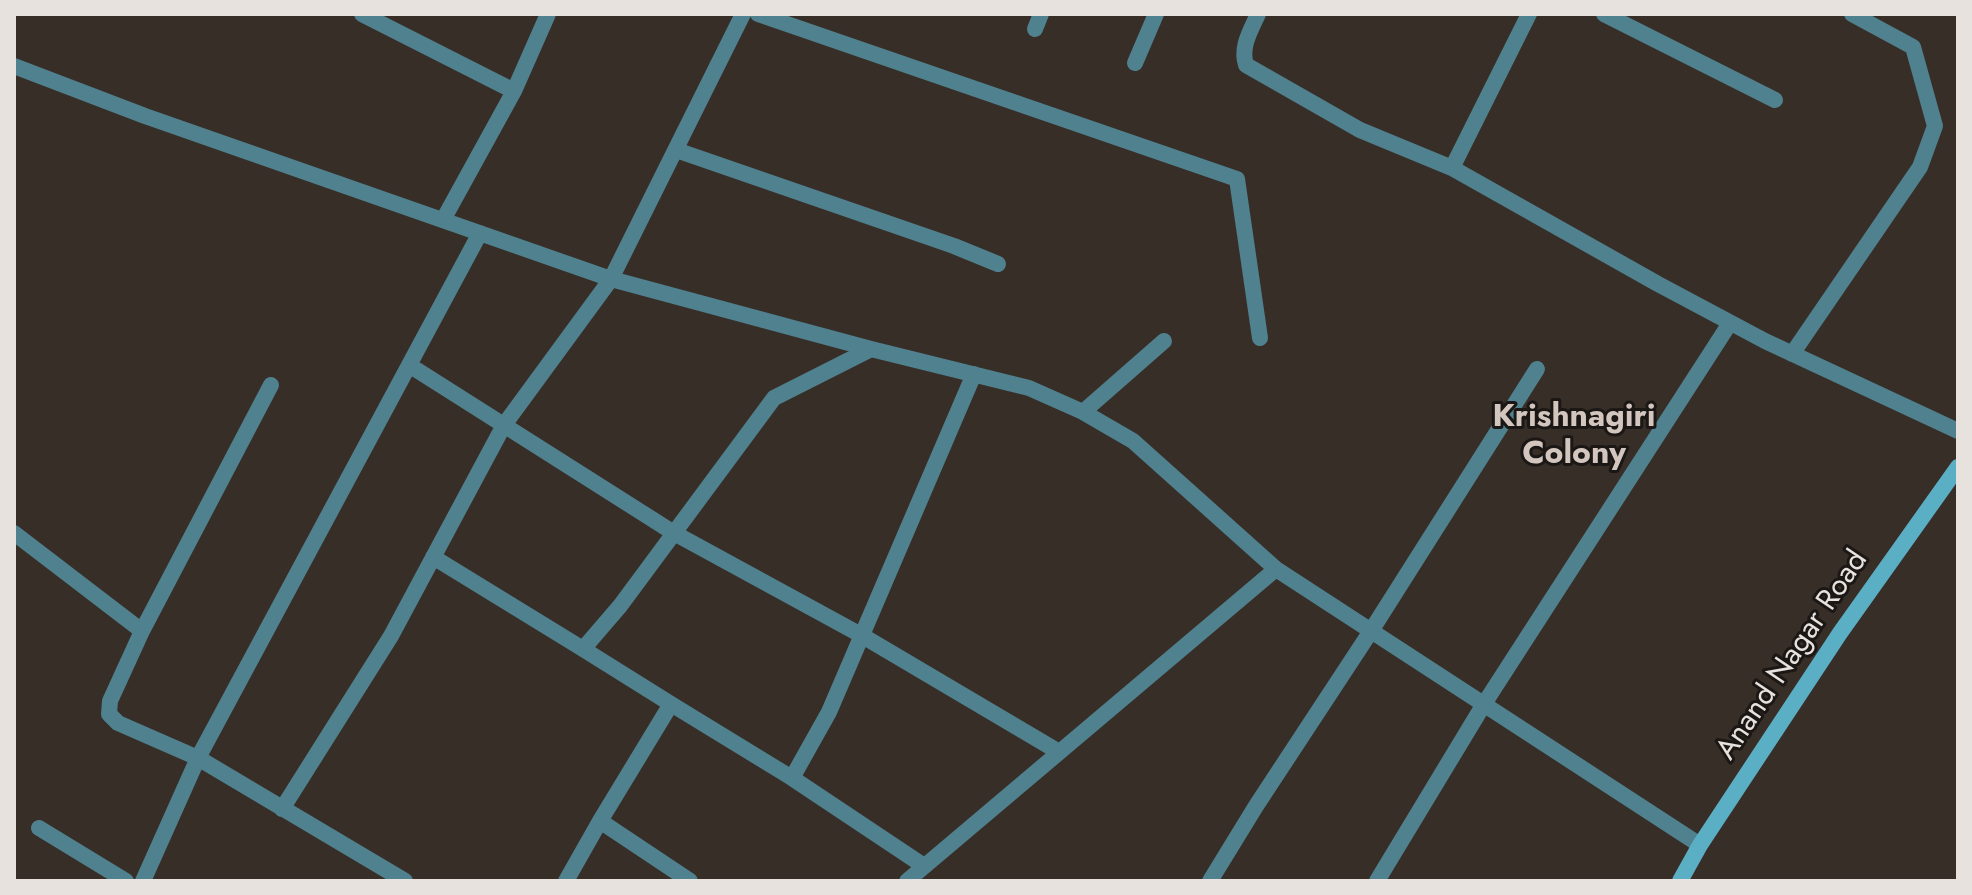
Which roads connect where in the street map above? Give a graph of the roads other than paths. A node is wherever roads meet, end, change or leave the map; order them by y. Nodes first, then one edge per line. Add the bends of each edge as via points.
1 (362, 14) edge
2 (548, 14) edge
3 (743, 14) edge
4 (758, 14) edge
5 (1156, 14) edge
6 (1258, 14) edge
7 (1529, 14) edge
8 (1604, 14) edge
9 (1852, 14) edge
10 (1135, 63) dead end
11 (14, 66) edge
12 (514, 91) junction
13 (1775, 100) dead end
14 (676, 150) junction
15 (1452, 168) junction
16 (443, 220) junction
17 (480, 233) junction
18 (998, 264) dead end
19 (611, 279) junction
20 (1730, 323) junction
21 (1260, 338) dead end
22 (1164, 341) dead end
23 (871, 349) junction
24 (1792, 354) junction
25 (409, 365) junction
26 (1537, 369) dead end
27 (974, 374) junction
28 (271, 385) dead end
29 (1083, 412) junction
30 (504, 425) junction
31 (1958, 431) edge
32 (1958, 467) edge
33 (14, 533) edge
34 (674, 533) junction
35 (433, 557) junction
36 (1276, 569) junction
37 (142, 631) junction
38 (1371, 631) junction
39 (861, 635) junction
40 (583, 649) junction
41 (671, 704) junction
42 (1484, 704) junction
43 (1059, 752) junction
44 (198, 758) junction
45 (792, 778) junction
46 (282, 809) junction
47 (600, 821) junction
48 (39, 828) dead end
49 (1700, 845) junction
50 (924, 866) junction
51 (126, 881) edge
52 (143, 881) edge
53 (405, 881) edge
54 (566, 881) edge
55 (690, 881) edge
56 (907, 881) edge
57 (1210, 881) edge
58 (1377, 881) edge
59 (1680, 881) edge

1 - 12 street
2 - 12 street
3 - 14 street
4 - 21 street via 1237,179
5 - 10 street
6 - 15 street via 1245,42 1246,65 1360,130
7 - 15 street
8 - 13 street
9 - 24 street via 1913,47 1935,126 1920,167
11 - 16 street
12 - 16 street
14 - 18 street
14 - 19 street
15 - 20 street
16 - 17 street
17 - 19 street
17 - 25 street
19 - 23 street
19 - 30 street
20 - 24 street
20 - 42 street
22 - 29 street
23 - 27 street
23 - 34 street via 774,398
24 - 31 street
25 - 30 street
25 - 44 street
26 - 38 street
27 - 29 street via 1029,388
27 - 39 street
28 - 37 street
29 - 36 street via 1133,441
30 - 34 street
30 - 35 street
32 - 49 street, Anand Nagar Road
33 - 37 street
34 - 39 street
34 - 40 street
35 - 40 street
35 - 46 street via 391,636
36 - 38 street
36 - 43 street
37 - 44 street via 109,714 118,723
38 - 42 street
38 - 57 street
39 - 43 street
39 - 45 street via 829,712
40 - 41 street
41 - 45 street
41 - 47 street
42 - 49 street
42 - 58 street
43 - 50 street
44 - 46 street
44 - 52 street
45 - 50 street
46 - 53 street
47 - 54 street
47 - 55 street
48 - 51 street
49 - 59 street, Anand Nagar Road
50 - 56 street

